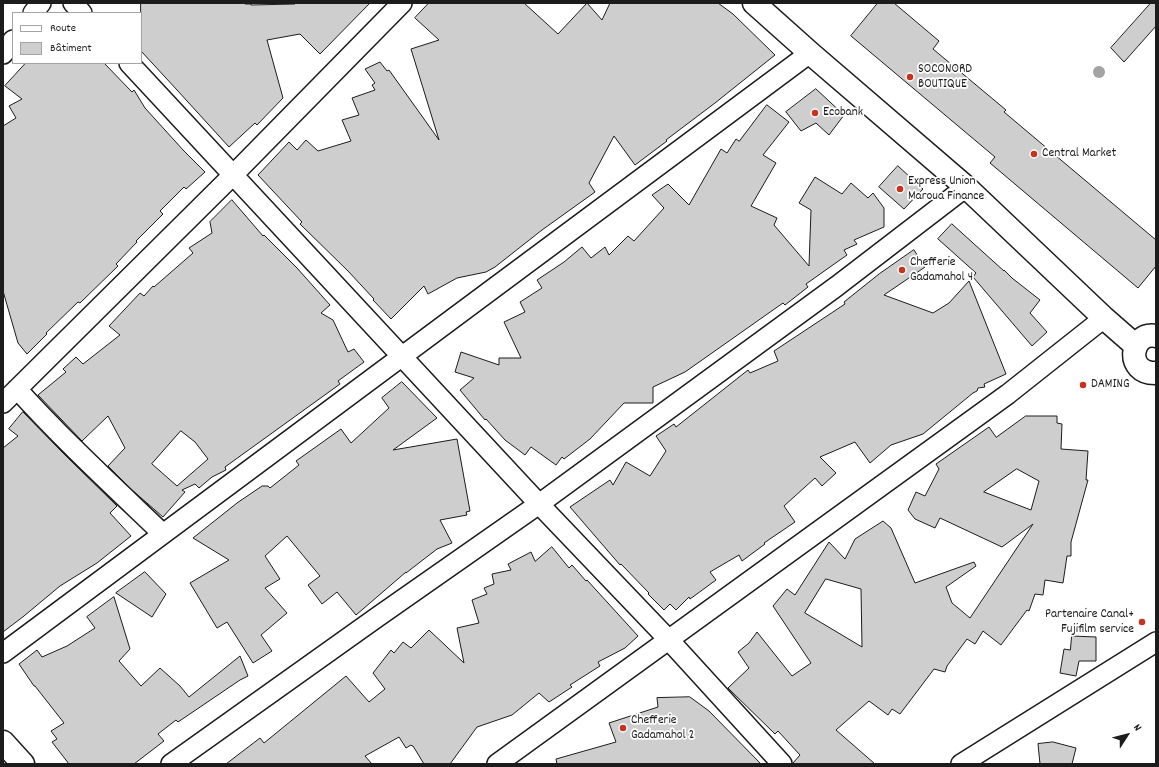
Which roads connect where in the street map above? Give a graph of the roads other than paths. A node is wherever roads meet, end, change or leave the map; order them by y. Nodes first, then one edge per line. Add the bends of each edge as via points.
1 (41, 3) edge
2 (73, 3) edge
3 (402, 3) edge
4 (754, 3) edge
5 (35, 12) edge
6 (81, 12) edge
7 (12, 41) edge
8 (810, 53) junction
9 (3, 54) edge
10 (130, 64) edge
11 (233, 175) junction
12 (966, 187) junction
13 (1104, 318) junction
14 (1156, 336) edge
15 (1136, 346) junction
16 (402, 356) junction
17 (1156, 373) edge
18 (17, 389) junction
19 (3, 403) edge
20 (540, 504) junction
21 (163, 534) junction
22 (668, 639) junction
23 (1156, 642) edge
24 (3, 653) edge
25 (3, 742) edge
26 (23, 764) edge
27 (171, 764) edge
28 (497, 764) edge
29 (782, 764) edge
30 (961, 764) edge

1 - 5 street
2 - 6 street
3 - 11 street
4 - 8 main road
7 - 9 street
8 - 12 main road
8 - 16 street
10 - 11 street
11 - 16 street
11 - 18 street
12 - 13 main road
12 - 20 street
13 - 15 main road
13 - 22 street via 1008,394
14 - 15 main road via 1143,338
15 - 17 main road via 1134,356 1138,366 1146,372
16 - 20 street
16 - 21 street
18 - 19 street
18 - 21 street
20 - 22 street
20 - 27 street
21 - 24 street
22 - 28 street
22 - 29 street
23 - 30 street
25 - 26 main road

